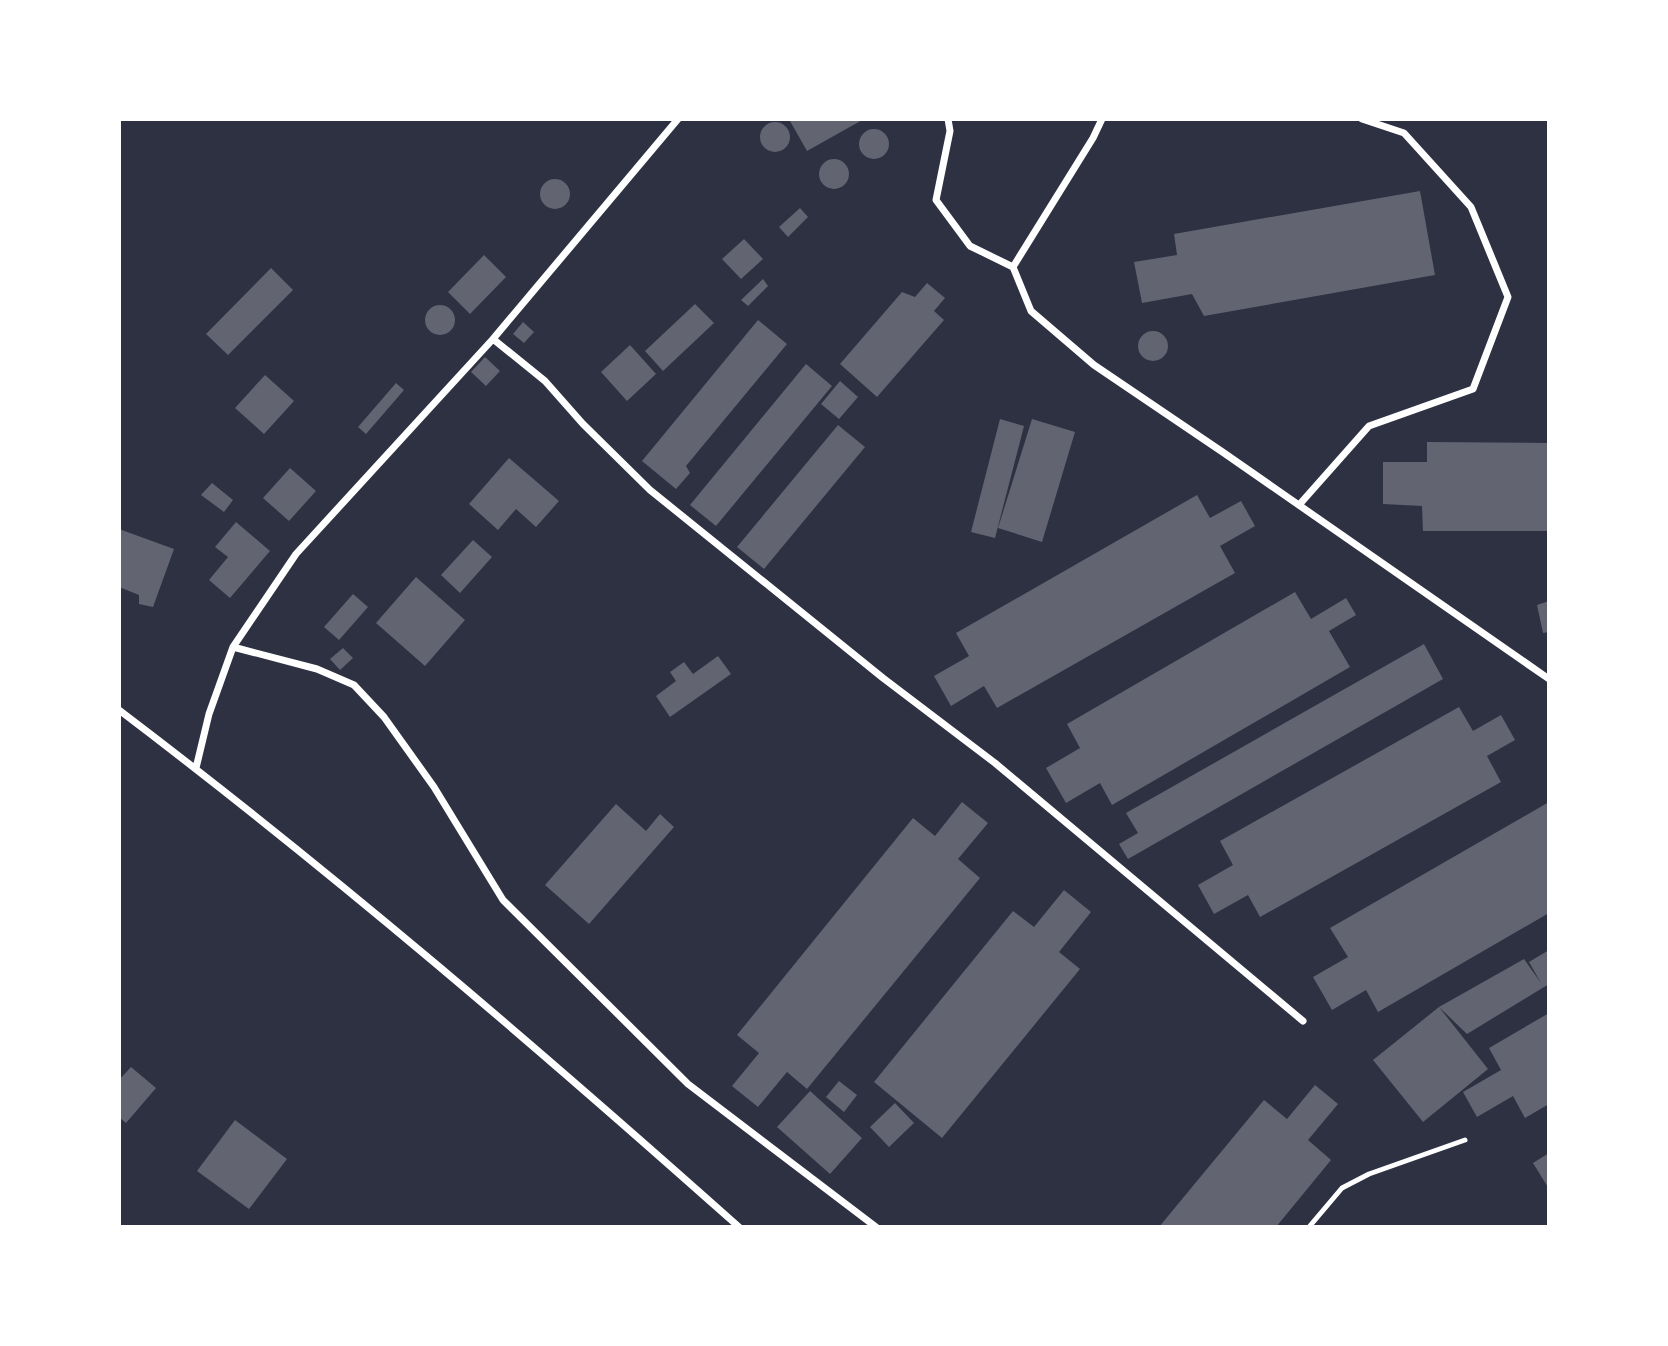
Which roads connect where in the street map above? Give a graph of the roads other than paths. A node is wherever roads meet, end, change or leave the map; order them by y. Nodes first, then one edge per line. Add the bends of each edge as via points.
1 (678, 119) edge
2 (948, 119) edge
3 (1102, 119) edge
4 (1362, 119) edge
5 (1013, 267) junction
6 (493, 339) junction
7 (1299, 505) junction
8 (233, 647) junction
9 (1549, 679) edge
10 (119, 710) edge
11 (196, 768) junction
12 (1303, 1021) dead end
13 (1465, 1140) dead end
14 (739, 1227) edge
15 (876, 1227) edge
16 (1309, 1227) edge

1 - 6 street
2 - 5 street via 950,131 936,200 970,246
3 - 5 street
4 - 7 street via 1404,133 1471,207 1508,297 1473,389 1368,426
5 - 7 street via 1031,311 1094,365
6 - 8 street via 296,554
6 - 12 street via 545,381 650,490 995,763
7 - 9 street
8 - 11 street
8 - 15 street via 317,668 354,685 384,717 434,787 503,900 688,1084
10 - 11 street
11 - 14 street via 502,1017
13 - 16 lane via 1342,1188

